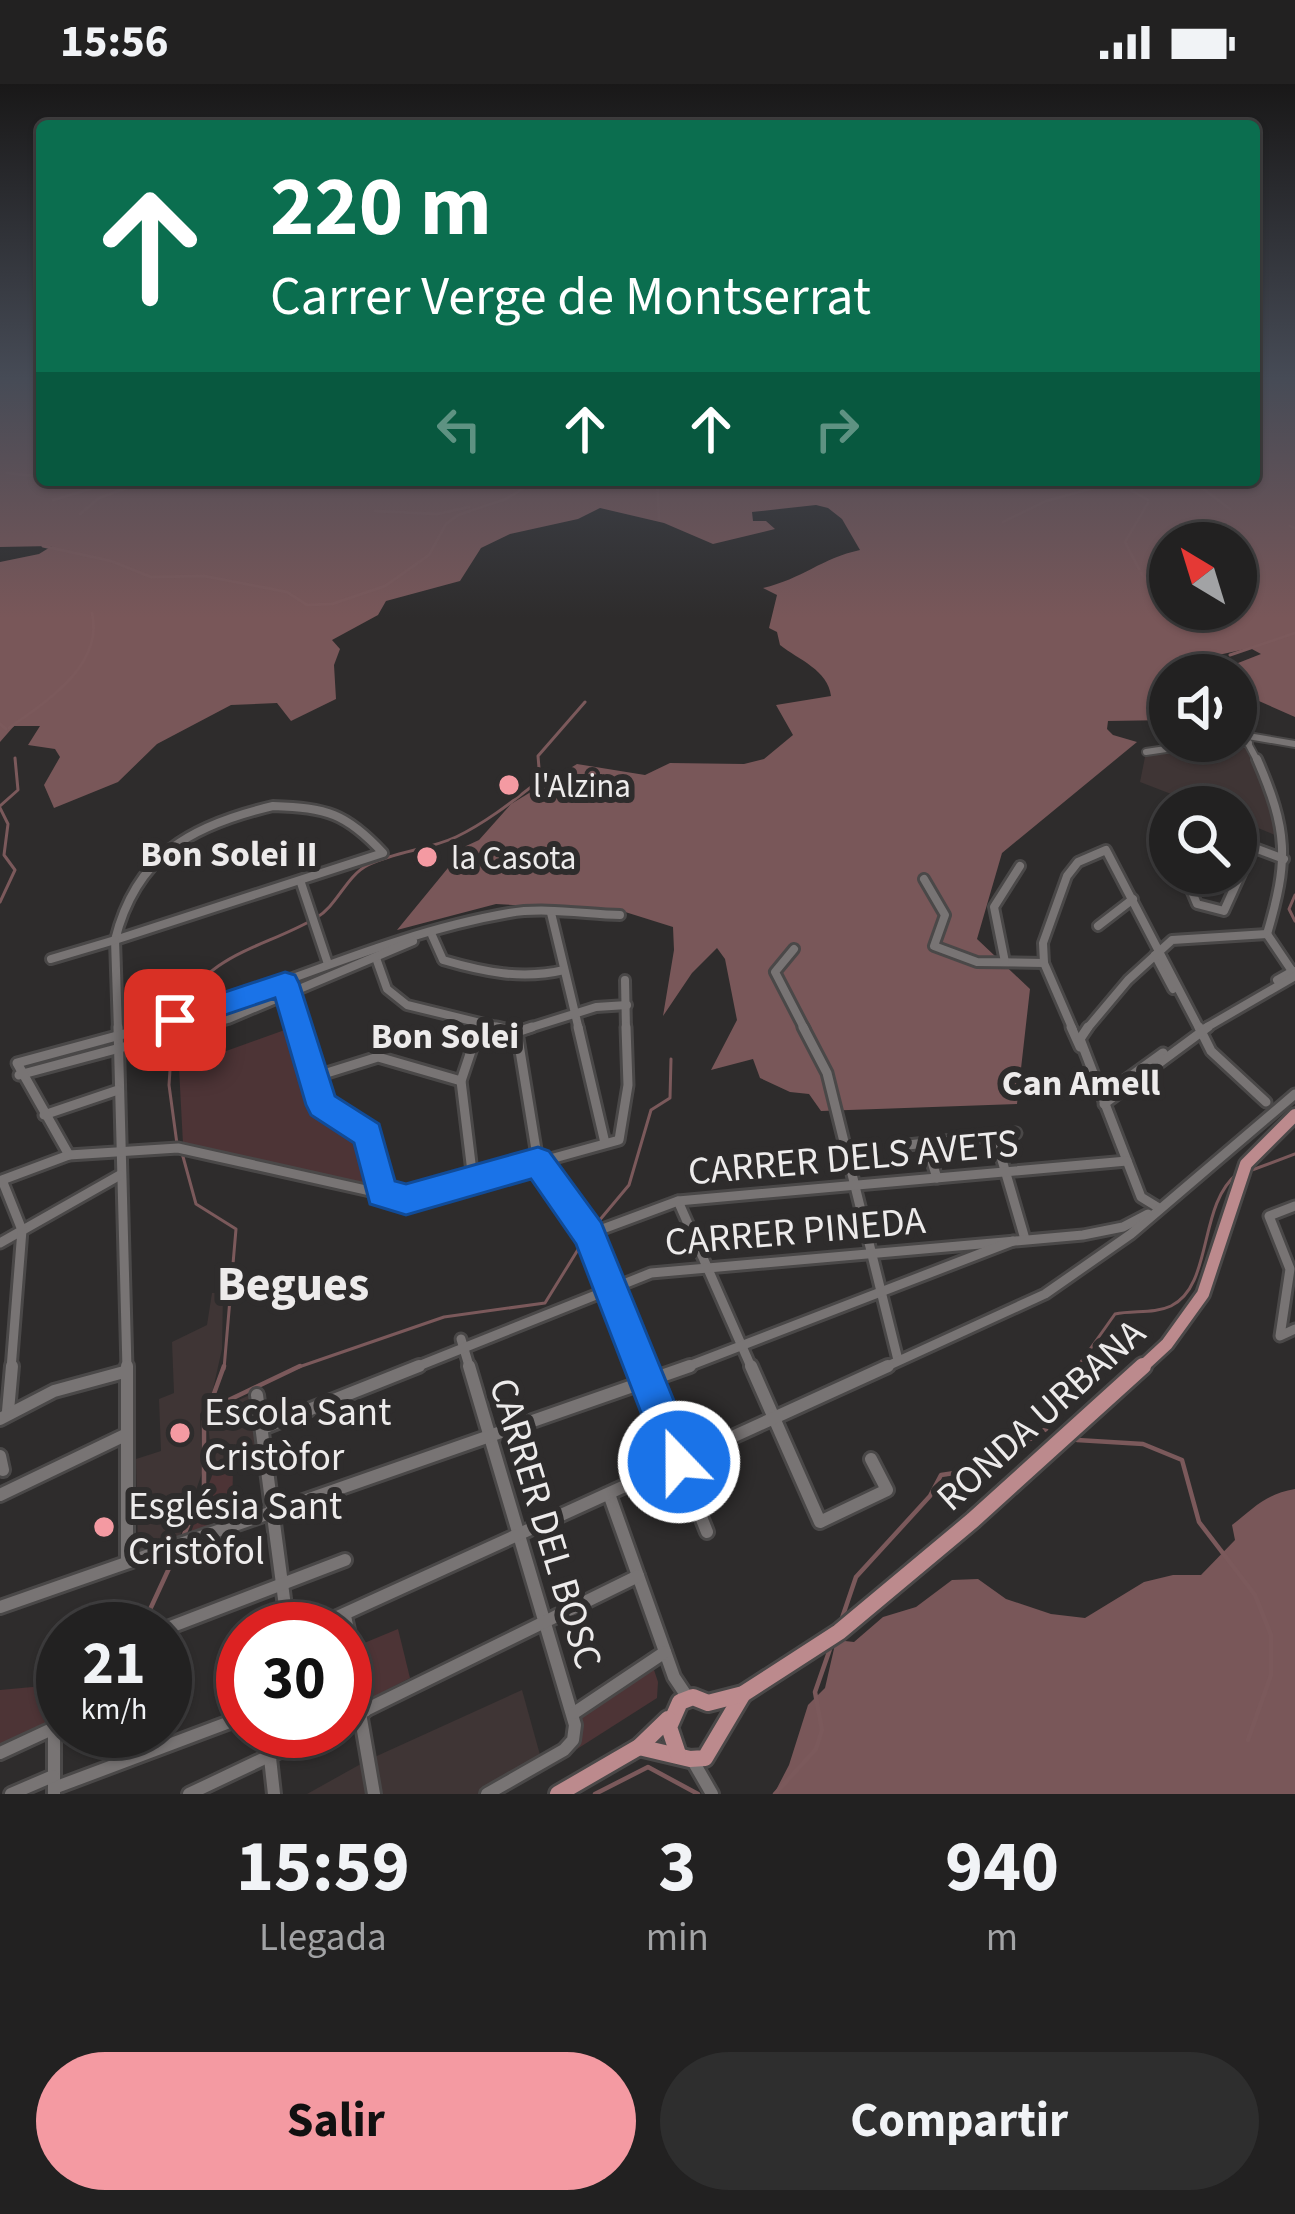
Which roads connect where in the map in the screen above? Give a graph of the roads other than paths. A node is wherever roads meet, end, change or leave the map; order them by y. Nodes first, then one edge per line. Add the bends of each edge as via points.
1 (1257, 741) edge
2 (1295, 744) edge
3 (1146, 752) dead end
4 (1149, 752) edge
5 (1256, 762) edge
6 (1257, 849) edge
7 (1285, 860) junction
8 (1020, 866) dead end
9 (923, 879) dead end
10 (301, 884) junction
11 (1193, 894) edge
12 (1232, 894) edge
13 (1130, 900) junction
14 (551, 914) junction
15 (620, 914) dead end
16 (1098, 926) dead end
17 (431, 933) junction
18 (1267, 934) junction
19 (115, 940) junction
20 (794, 949) dead end
21 (1155, 950) junction
22 (51, 958) dead end
23 (376, 958) junction
24 (326, 960) junction
25 (1005, 962) junction
26 (1044, 963) junction
27 (564, 970) junction
28 (1294, 974) edge
29 (625, 980) dead end
30 (287, 989) junction
31 (628, 1005) junction
32 (573, 1016) junction
33 (480, 1023) junction
34 (1199, 1031) junction
35 (518, 1032) junction
36 (1082, 1035) junction
37 (117, 1043) junction
38 (314, 1077) junction
39 (461, 1081) junction
40 (1097, 1087) junction
41 (118, 1090) junction
42 (1295, 1094) edge
43 (1266, 1102) dead end
44 (1104, 1104) junction
45 (44, 1115) junction
46 (1295, 1115) edge
47 (1016, 1133) dead end
48 (995, 1136) junction
49 (926, 1143) junction
50 (605, 1144) junction
51 (908, 1145) dead end
52 (119, 1149) junction
53 (69, 1155) junction
54 (1127, 1160) junction
55 (538, 1162) junction
56 (1008, 1172) junction
57 (120, 1175) junction
58 (937, 1178) junction
59 (2, 1180) edge
60 (473, 1180) junction
61 (855, 1185) junction
62 (382, 1193) junction
63 (1141, 1197) junction
64 (678, 1201) junction
65 (1295, 1206) edge
66 (1160, 1208) junction
67 (1143, 1217) junction
68 (22, 1230) junction
69 (589, 1234) junction
70 (1019, 1240) junction
71 (0, 1243) edge
72 (871, 1252) junction
73 (708, 1268) junction
74 (1293, 1269) edge
75 (610, 1290) junction
76 (881, 1292) junction
77 (1295, 1329) edge
78 (462, 1343) junction
79 (743, 1347) junction
80 (898, 1360) junction
81 (124, 1372) junction
82 (646, 1382) junction
83 (257, 1395) dead end
84 (4, 1415) edge
85 (774, 1418) junction
86 (263, 1428) junction
87 (125, 1435) junction
88 (490, 1436) junction
89 (872, 1459) dead end
90 (679, 1462) junction
91 (609, 1494) junction
92 (0, 1495) edge
93 (272, 1512) junction
94 (707, 1532) dead end
95 (519, 1534) junction
96 (127, 1560) junction
97 (345, 1560) dead end
98 (638, 1576) junction
99 (282, 1586) junction
100 (284, 1602) edge
101 (372, 1603) edge
102 (0, 1606) edge
103 (192, 1620) edge
104 (545, 1622) junction
105 (665, 1652) junction
106 (742, 1694) junction
107 (708, 1703) junction
108 (372, 1707) edge
109 (677, 1708) junction
110 (573, 1714) junction
111 (216, 1728) edge
112 (719, 1732) junction
113 (639, 1747) junction
114 (0, 1753) edge
115 (694, 1756) junction
116 (266, 1758) edge
117 (270, 1758) edge
118 (369, 1758) edge
119 (53, 1786) edge
120 (711, 1790) edge
121 (11, 1794) edge
122 (189, 1794) edge
123 (274, 1794) edge
124 (374, 1794) edge
125 (487, 1794) edge
126 (558, 1794) edge

1 - 2 street
3 - 4 street
5 - 7 street
6 - 7 street
7 - 18 street
8 - 25 street via 994,907
9 - 25 street via 945,915 934,946 977,962
10 - 19 street
10 - 19 street via 383,853 370,834 326,811 236,813 159,857 119,909
10 - 24 street
11 - 12 street via 1197,904 1224,911
13 - 16 street
13 - 21 street
13 - 26 street via 1104,852 1078,862 1048,923
14 - 15 street
14 - 17 street via 513,912
14 - 27 street
17 - 23 street
17 - 24 street
17 - 27 street via 443,960 473,969 519,979
18 - 21 street via 1181,936
18 - 28 street
19 - 22 street
19 - 37 street
20 - 61 street via 775,972 827,1073
21 - 34 street
21 - 36 street
23 - 30 street
23 - 33 street via 397,999
24 - 30 street
25 - 26 street
26 - 36 street
27 - 32 street
28 - 34 street
29 - 31 street
30 - 37 street
30 - 37 street via 175,1034
30 - 38 street
31 - 32 street
31 - 50 street via 619,1140
32 - 35 street
32 - 50 street
33 - 35 street
33 - 39 street
34 - 40 street via 1120,1084
34 - 43 street
34 - 44 street
35 - 55 street
36 - 40 street
37 - 41 street
37 - 45 street via 18,1069
38 - 39 street via 378,1057
38 - 62 street via 322,1105 368,1134
39 - 60 street
40 - 44 street
41 - 45 street
41 - 52 street
42 - 66 street
44 - 54 street
45 - 53 street
46 - 106 main road, RONDA URBANA via 1243,1171 1208,1282 1178,1333 865,1612
47 - 48 street
48 - 49 street
48 - 56 street
49 - 51 street
49 - 58 street
50 - 55 street
52 - 53 street
52 - 57 street
52 - 62 street via 180,1149
53 - 59 street
54 - 56 street, CARRER DELS AVETS
54 - 63 street
55 - 60 street
55 - 69 street
56 - 58 street, CARRER DELS AVETS
56 - 70 street
57 - 68 street
57 - 81 street
58 - 61 street, CARRER DELS AVETS
59 - 68 street
60 - 62 street via 406,1199
61 - 64 street, CARRER DELS AVETS
61 - 72 street
63 - 66 street
63 - 67 street
64 - 69 street, CARRER DELS AVETS
64 - 73 street
65 - 74 street via 1269,1216
66 - 67 street, CARRER PINEDA
66 - 80 street via 1045,1294
67 - 70 street, CARRER PINEDA via 1110,1230
68 - 71 street
68 - 84 street
69 - 75 street
70 - 72 street, CARRER PINEDA
70 - 76 street
72 - 73 street, CARRER PINEDA
72 - 76 street
73 - 75 street, CARRER PINEDA via 651,1273
73 - 79 street
74 - 77 street via 1280,1336
75 - 78 street, CARRER PINEDA
75 - 82 street
76 - 79 street
76 - 80 street
78 - 86 street, CARRER PINEDA
78 - 88 street, CARRER DEL BOSC
79 - 82 street
79 - 85 street
80 - 85 street
81 - 84 street
81 - 87 street
82 - 88 street
82 - 90 street
83 - 86 street
85 - 89 street via 820,1522 887,1490
85 - 90 street
86 - 93 street
87 - 92 street
87 - 96 street
88 - 93 street
88 - 95 street, CARRER DEL BOSC
90 - 91 street
90 - 94 street
91 - 95 street
91 - 98 street
93 - 96 street
93 - 99 street
95 - 101 street
95 - 104 street, CARRER DEL BOSC
96 - 102 street
97 - 99 street
98 - 104 street
98 - 105 street
99 - 100 street
99 - 103 street
104 - 108 street
104 - 110 street, CARRER DEL BOSC
105 - 109 street
105 - 110 street
106 - 107 main road, RONDA URBANA
106 - 112 main road, RONDA URBANA
107 - 109 main road, RONDA URBANA
107 - 112 main road
109 - 113 main road
109 - 115 main road via 670,1736
110 - 125 street via 573,1740 564,1750
111 - 119 street
112 - 115 main road, RONDA URBANA
113 - 115 main road
113 - 126 main road
114 - 119 street via 54,1728
115 - 120 street
116 - 122 street
117 - 123 street
118 - 124 street
119 - 121 street

